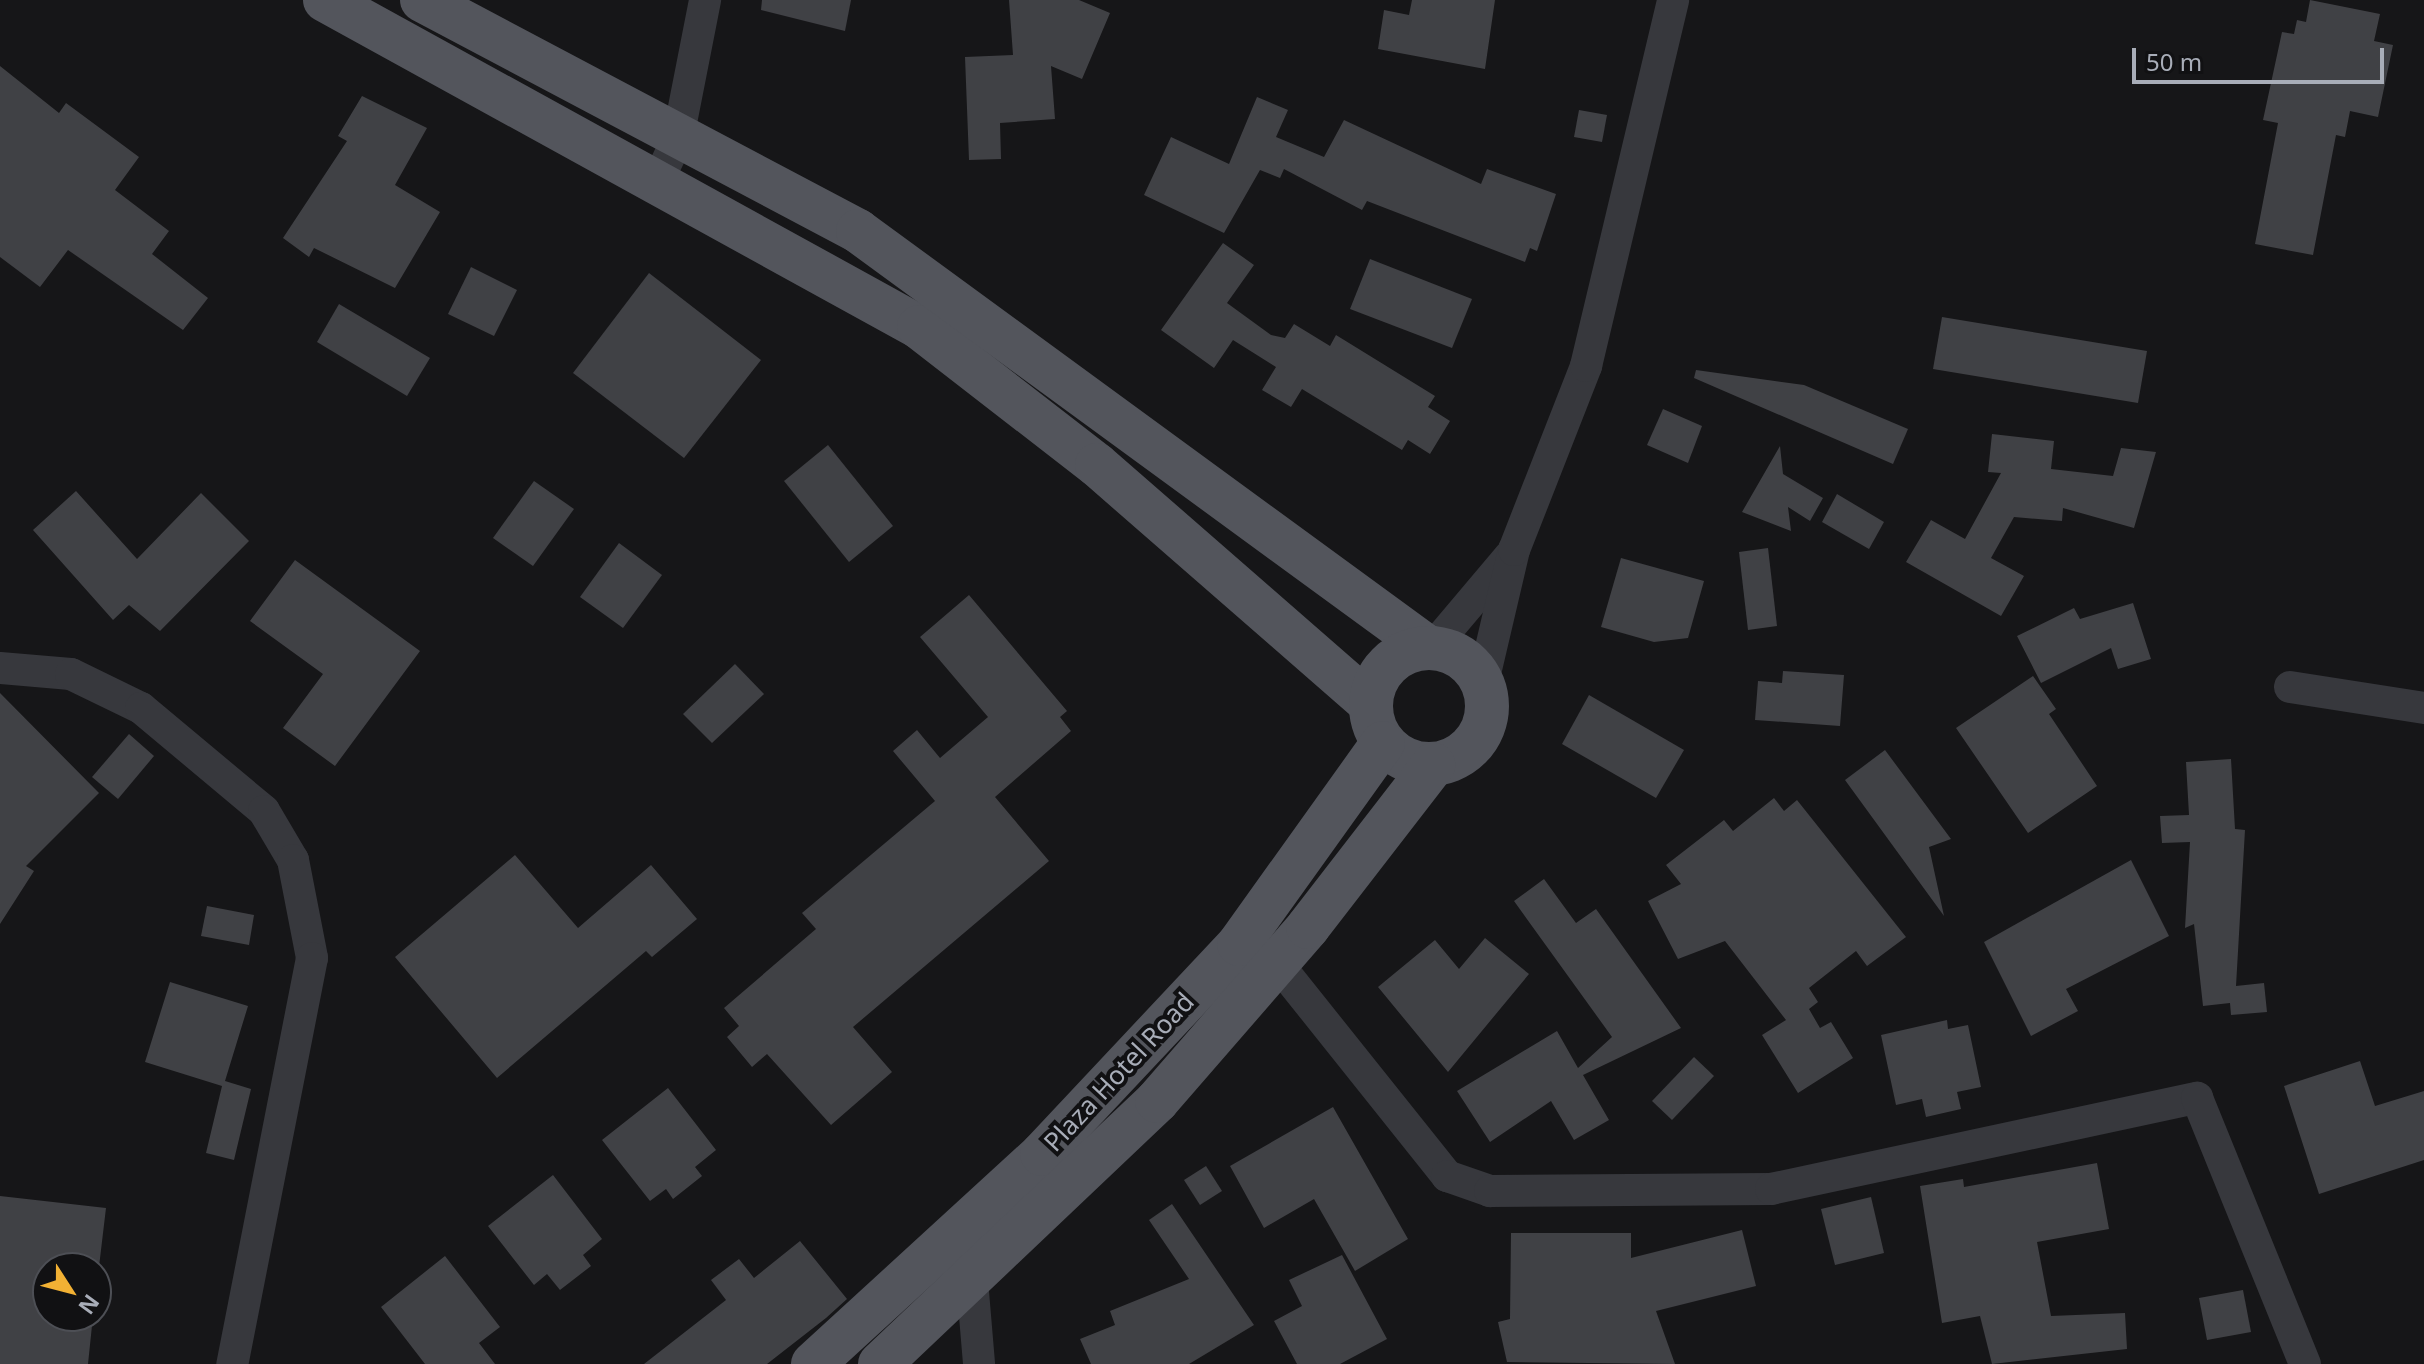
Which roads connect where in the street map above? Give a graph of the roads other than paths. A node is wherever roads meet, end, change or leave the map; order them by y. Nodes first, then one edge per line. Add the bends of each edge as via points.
1 (325, 0) edge
2 (422, 0) edge
3 (705, 0) edge
4 (1673, 0) edge
5 (678, 138) junction
6 (655, 187) junction
7 (1514, 550) junction
8 (1430, 647) junction
9 (0, 668) edge
10 (1483, 682) junction
11 (2290, 687) dead end
12 (2424, 708) edge
13 (1377, 723) junction
14 (1433, 765) junction
15 (1277, 963) junction
16 (972, 1280) junction
17 (232, 1364) edge
18 (813, 1364) edge
19 (880, 1364) edge
20 (979, 1364) edge
21 (2305, 1364) edge

1 - 6 main road
2 - 5 main road
3 - 5 street
4 - 7 street via 1586,366
5 - 6 street
5 - 8 main road via 858,231
6 - 13 main road via 831,275 931,336 1097,465
7 - 8 street
7 - 10 street
8 - 10 main road via 1458,654
8 - 13 main road via 1388,664
9 - 17 street via 71,674 141,708 264,811 293,860 312,958
10 - 14 main road via 1488,709 1479,736 1460,756
11 - 12 street
13 - 14 main road via 1405,760
13 - 18 main road, Plaza Hotel Road via 1239,944 1042,1154
14 - 15 main road, Plaza Hotel Road
15 - 16 main road, Plaza Hotel Road via 1157,1101
15 - 21 street via 1447,1176 1490,1191 1771,1189 2197,1098
16 - 19 main road, Plaza Hotel Road
16 - 20 street

